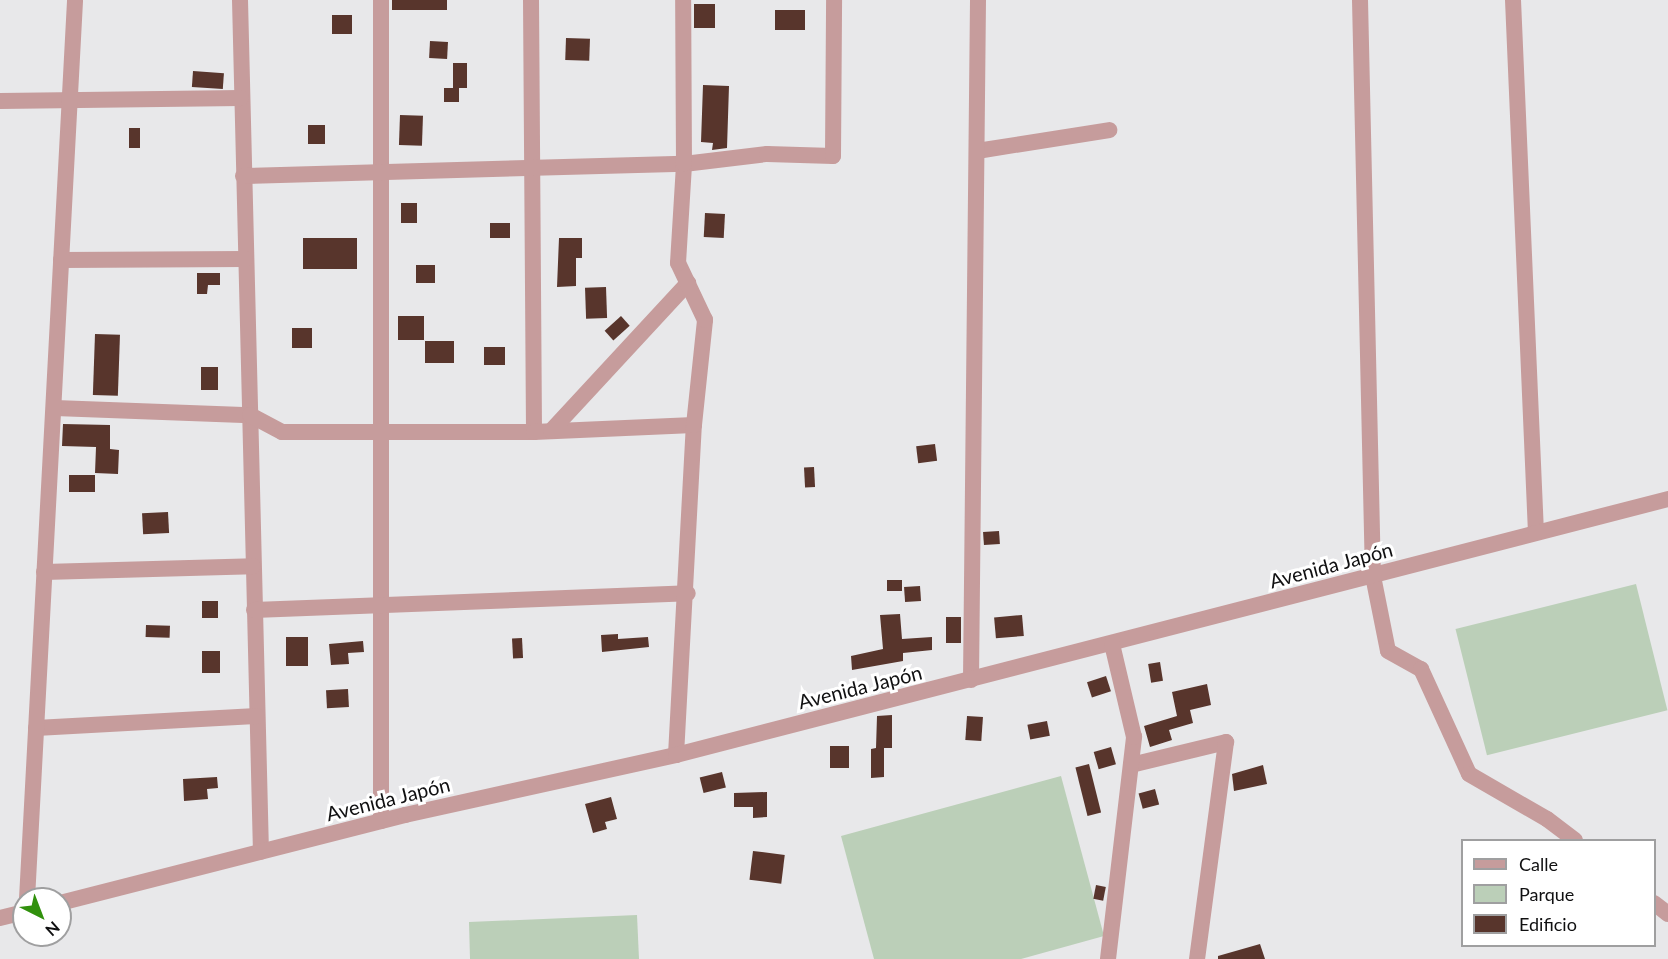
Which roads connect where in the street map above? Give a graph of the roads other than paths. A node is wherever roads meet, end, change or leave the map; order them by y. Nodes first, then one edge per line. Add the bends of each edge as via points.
1 (75, 0) edge
2 (240, 0) edge
3 (381, 0) edge
4 (531, 0) edge
5 (683, 0) edge
6 (834, 0) edge
7 (978, 0) edge
8 (1360, 0) edge
9 (1513, 0) edge
10 (241, 98) junction
11 (68, 100) junction
12 (0, 101) edge
13 (1109, 130) dead end
14 (977, 151) junction
15 (684, 164) junction
16 (530, 170) junction
17 (381, 172) junction
18 (243, 176) junction
19 (61, 260) junction
20 (245, 260) junction
21 (688, 283) junction
22 (55, 408) junction
23 (250, 415) junction
24 (694, 424) junction
25 (551, 431) junction
26 (534, 432) junction
27 (382, 433) junction
28 (1668, 499) edge
29 (1536, 533) junction
30 (253, 566) junction
31 (44, 572) junction
32 (1373, 576) junction
33 (688, 593) junction
34 (379, 605) junction
35 (254, 610) junction
36 (1112, 644) junction
37 (971, 680) junction
38 (257, 716) junction
39 (36, 728) junction
40 (676, 755) junction
41 (1131, 765) junction
42 (381, 821) junction
43 (1574, 839) edge
44 (261, 852) junction
45 (28, 887) edge
46 (72, 900) edge
47 (1656, 905) edge
48 (1668, 914) edge
49 (1108, 959) edge
50 (1197, 959) edge

1 - 11 street
2 - 10 street
3 - 17 street
4 - 16 street
5 - 15 street
6 - 15 street via 833,156 767,154
7 - 14 street
8 - 32 street
9 - 29 street
10 - 11 street
10 - 18 street
11 - 12 street
11 - 19 street
13 - 14 street
14 - 37 street
15 - 16 street
15 - 21 street via 678,263
16 - 17 street
16 - 26 street
17 - 18 street
17 - 27 street
18 - 20 street
19 - 20 street
19 - 22 street
20 - 23 street
21 - 24 street via 705,320
21 - 25 street
22 - 23 street
22 - 31 street
23 - 27 street via 282,432
23 - 30 street
24 - 25 street
24 - 33 street
25 - 26 street
26 - 27 street
27 - 34 street
28 - 29 street, Avenida Japón
29 - 32 street, Avenida Japón
30 - 31 street
30 - 35 street
31 - 39 street
32 - 36 street, Avenida Japón
32 - 43 street via 1388,651 1421,669 1469,774
33 - 34 street
33 - 40 street
34 - 35 street
34 - 42 street
35 - 38 street
36 - 37 street, Avenida Japón
36 - 41 street via 1134,737
37 - 40 street, Avenida Japón
38 - 39 street
38 - 44 street
39 - 45 street
40 - 42 street, Avenida Japón
41 - 49 street
41 - 50 street via 1226,742
42 - 44 street, Avenida Japón
44 - 46 street, Avenida Japón
47 - 48 street

